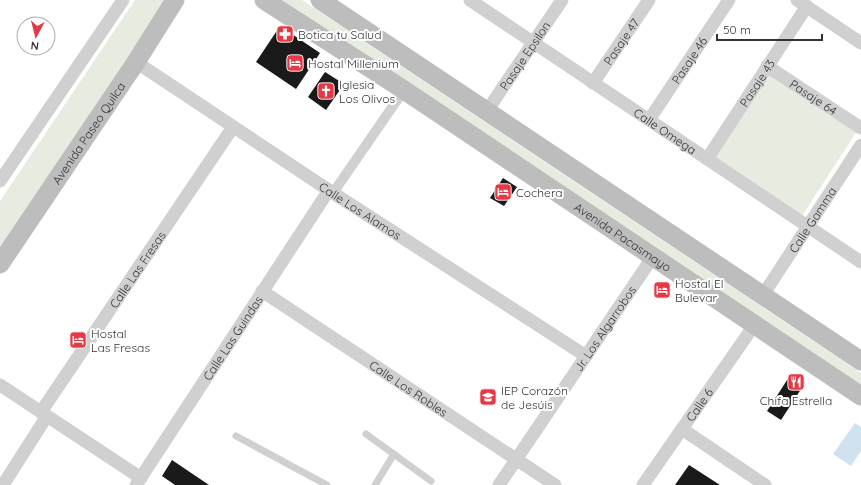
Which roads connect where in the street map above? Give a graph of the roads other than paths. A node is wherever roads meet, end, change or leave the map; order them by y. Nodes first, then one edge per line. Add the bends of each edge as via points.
1 (123, 0) edge
2 (175, 0) edge
3 (264, 0) edge
4 (320, 0) edge
5 (562, 0) edge
6 (649, 0) edge
7 (729, 0) edge
8 (475, 1) edge
9 (802, 3) edge
10 (533, 42) junction
11 (861, 43) edge
12 (136, 62) junction
13 (767, 66) junction
14 (593, 83) junction
15 (404, 90) junction
16 (487, 111) junction
17 (650, 120) junction
18 (233, 127) junction
19 (861, 128) edge
20 (861, 145) edge
21 (707, 159) junction
22 (0, 181) edge
23 (331, 192) junction
24 (808, 227) junction
25 (861, 262) edge
26 (0, 264) edge
27 (648, 265) junction
28 (262, 292) junction
29 (762, 295) junction
30 (755, 324) junction
31 (586, 356) junction
32 (861, 361) edge
33 (0, 385) edge
34 (861, 396) edge
35 (44, 414) junction
36 (682, 429) junction
37 (366, 434) dead end
38 (236, 436) dead end
39 (394, 454) junction
40 (516, 460) junction
41 (138, 481) edge
42 (431, 481) dead end
43 (3, 485) edge
44 (327, 485) edge
45 (375, 485) edge
46 (499, 485) edge
47 (555, 485) edge
48 (643, 485) edge
49 (765, 485) edge

1 - 22 street
2 - 12 main road, Avenida Paseo Quilca
3 - 15 main road, Avenida Pacasmayo
4 - 16 main road
5 - 10 street, Pasaje Epsilon
6 - 14 street, Pasaje 47
7 - 17 street, Pasaje 46
8 - 10 street, Calle Omega
9 - 11 street
9 - 13 street, Pasaje 43
10 - 14 street, Calle Omega
10 - 16 street, Pasaje Epsilon
12 - 18 street, Calle Los Alamos
12 - 26 main road, Avenida Paseo Quilca
13 - 19 street, Pasaje 64
13 - 21 street, Pasaje 43
14 - 17 street, Calle Omega
15 - 23 street, Calle Las Guindas
15 - 27 main road, Avenida Pacasmayo
16 - 29 main road
17 - 21 street, Calle Omega
18 - 23 street, Calle Los Alamos
18 - 35 street, Calle Las Fresas
20 - 24 street, Calle Gamma
21 - 24 street, Calle Omega
23 - 28 street, Calle Las Guindas
23 - 31 street, Calle Los Alamos
24 - 25 street, Calle Omega
24 - 29 street, Calle Gamma
27 - 30 main road, Avenida Pacasmayo
27 - 31 street, Jr. Los Algarrobos
28 - 40 street, Calle Los Robles
28 - 41 street, Calle Las Guindas
29 - 32 main road
30 - 34 main road, Avenida Pacasmayo
30 - 36 street, Calle 6
31 - 40 street, Jr. Los Algarrobos
33 - 35 street
35 - 41 street
35 - 43 street, Calle Las Fresas
36 - 48 street, Calle 6
36 - 49 street
37 - 39 lane
38 - 44 lane
39 - 42 lane
39 - 45 lane
40 - 46 street, Jr. Los Algarrobos
40 - 47 street, Calle Los Robles

